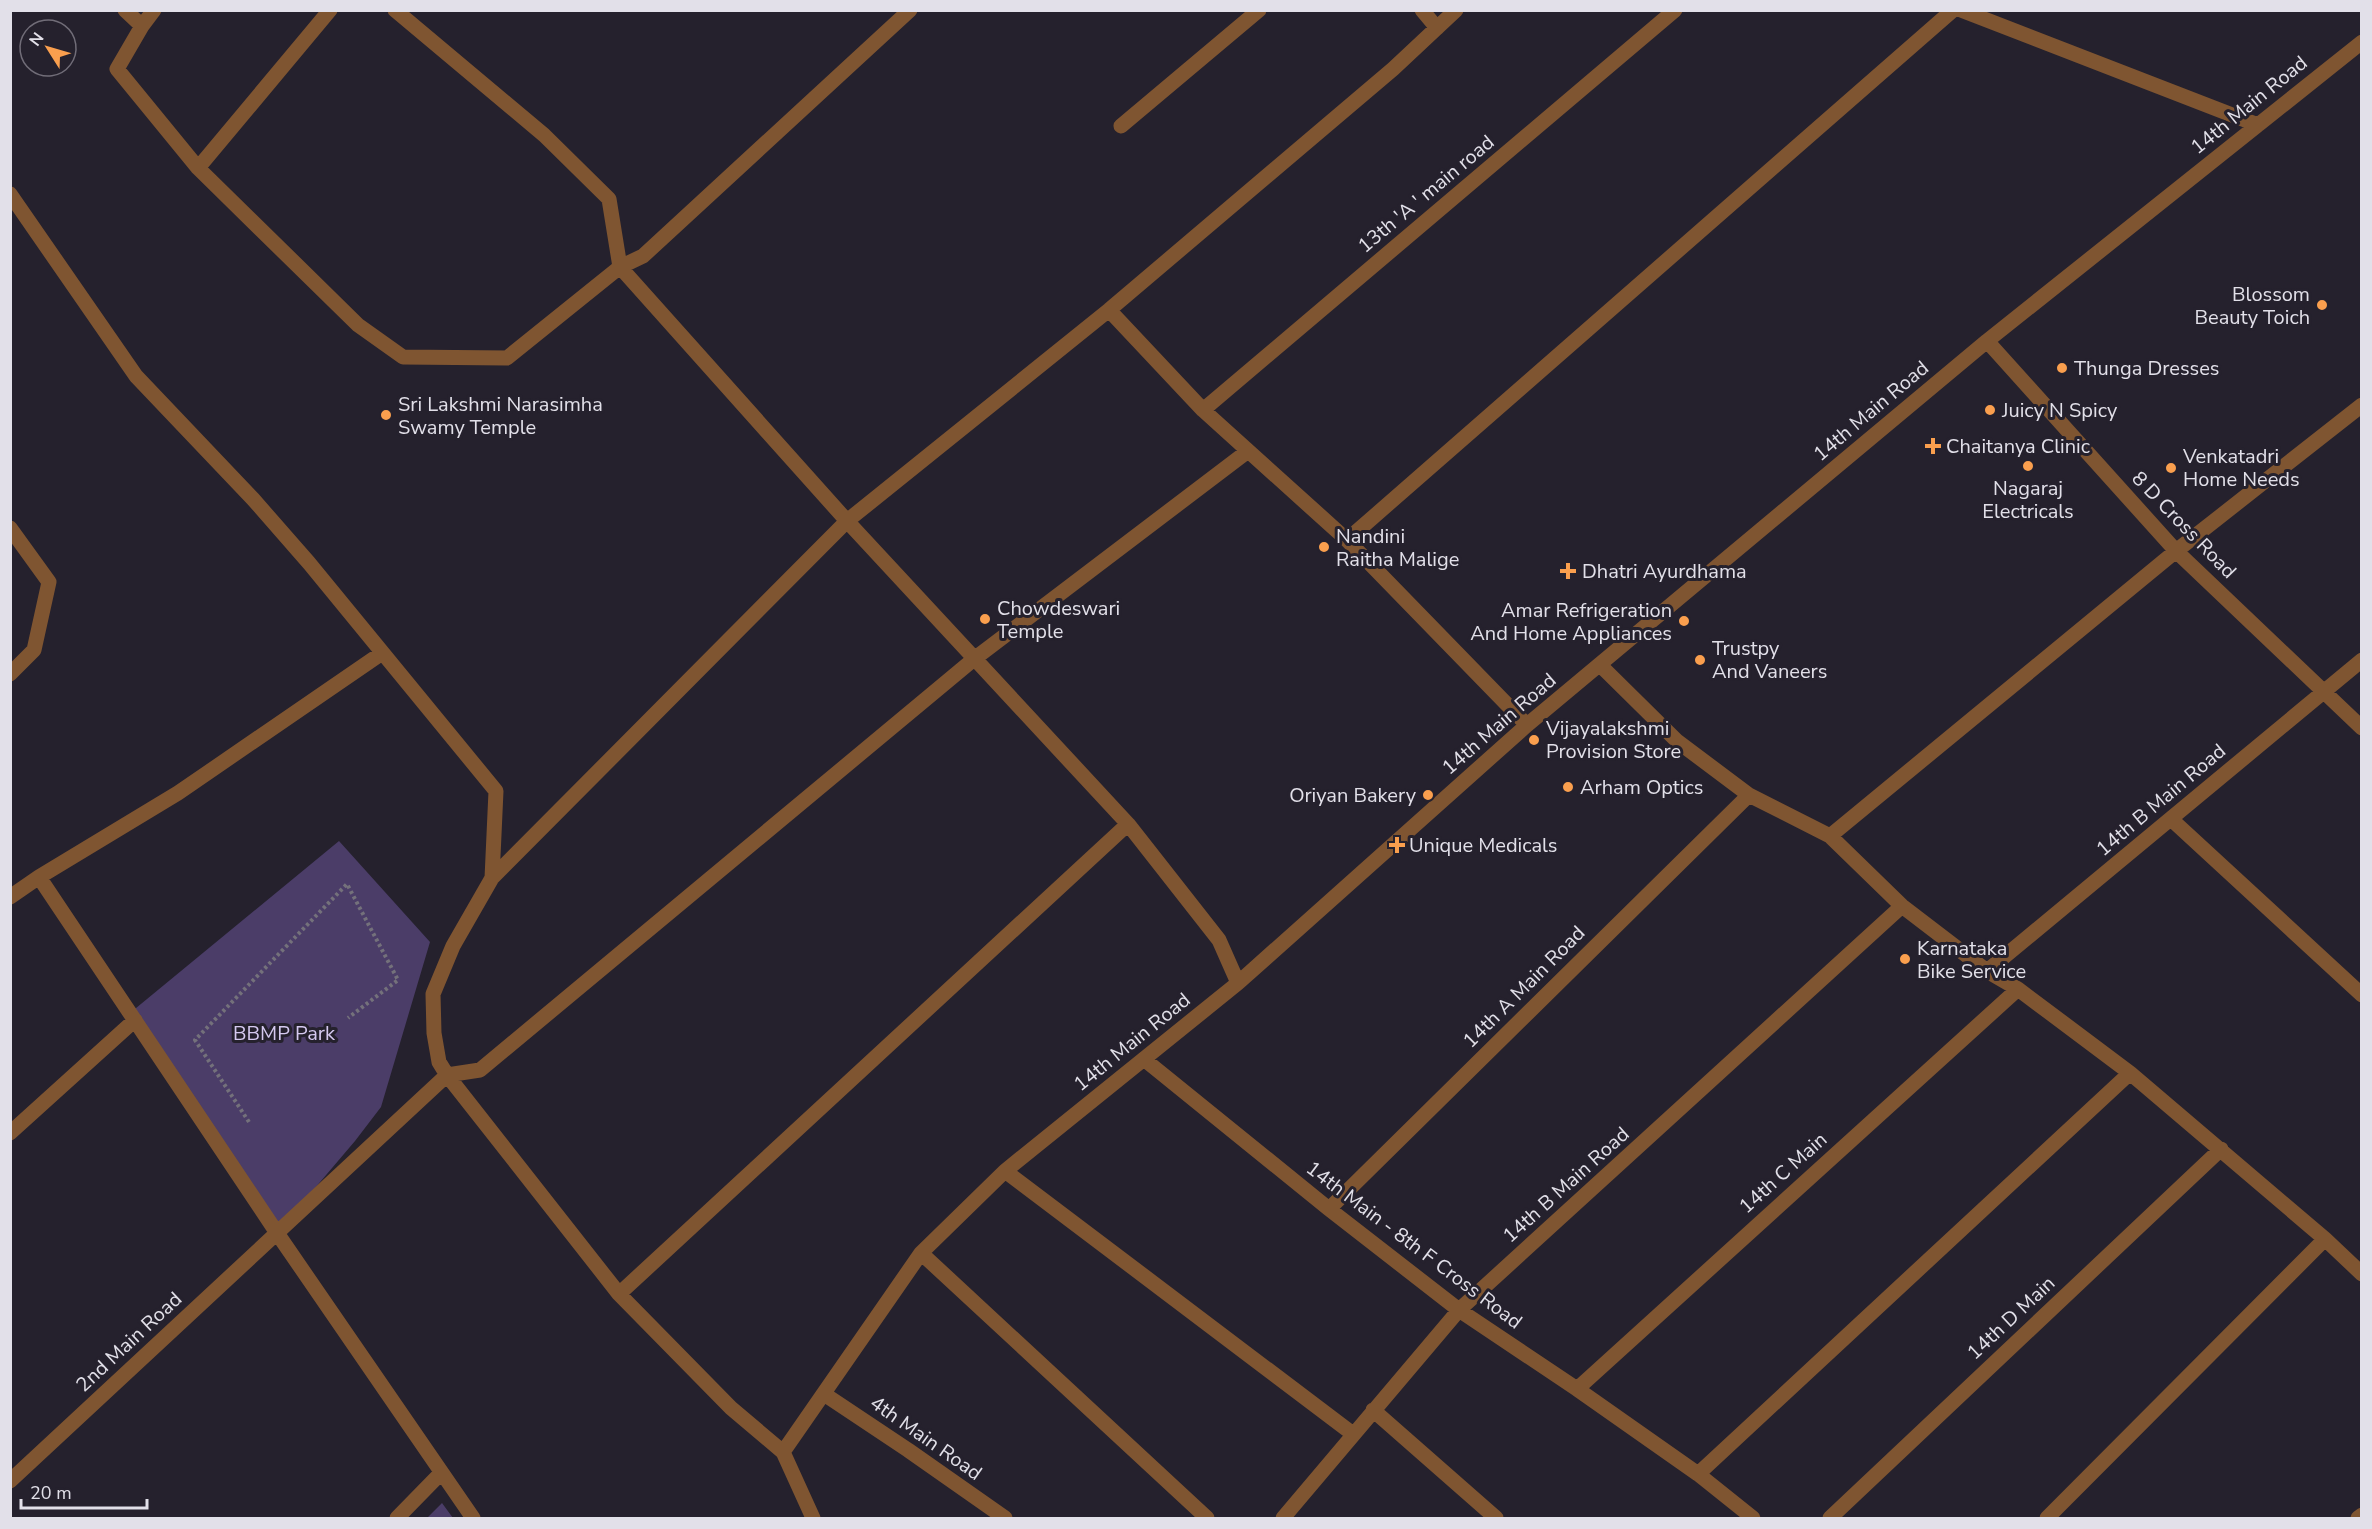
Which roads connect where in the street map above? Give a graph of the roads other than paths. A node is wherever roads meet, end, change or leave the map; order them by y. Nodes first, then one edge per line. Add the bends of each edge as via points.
1 (125, 10) edge
2 (154, 10) edge
3 (330, 10) edge
4 (395, 10) edge
5 (910, 10) edge
6 (1259, 10) edge
7 (1422, 10) edge
8 (1456, 10) edge
9 (1675, 10) edge
10 (1953, 10) edge
11 (1961, 10) edge
12 (142, 26) junction
13 (1437, 28) junction
14 (2361, 42) edge
15 (2258, 125) junction
16 (1121, 126) dead end
17 (198, 168) junction
18 (10, 194) edge
19 (620, 267) junction
20 (1109, 310) junction
21 (1987, 341) junction
22 (2361, 405) edge
23 (1203, 410) junction
24 (1248, 451) junction
25 (848, 521) junction
26 (10, 528) edge
27 (1347, 540) junction
28 (2176, 551) junction
29 (382, 653) junction
30 (974, 659) junction
31 (2361, 660) edge
32 (1601, 666) junction
33 (10, 674) edge
34 (2323, 690) junction
35 (1527, 725) junction
36 (2361, 728) edge
37 (1749, 795) junction
38 (2171, 819) junction
39 (1128, 824) junction
40 (1830, 836) junction
41 (39, 877) junction
42 (492, 878) junction
43 (10, 897) edge
44 (1902, 906) junction
45 (1987, 971) junction
46 (1238, 983) junction
47 (2018, 988) junction
48 (2361, 995) edge
49 (135, 1020) junction
50 (1145, 1060) junction
51 (2130, 1072) junction
52 (447, 1075) junction
53 (10, 1133) edge
54 (2221, 1149) junction
55 (1005, 1171) junction
56 (1329, 1209) junction
57 (277, 1233) junction
58 (2325, 1239) junction
59 (921, 1253) junction
60 (2361, 1274) edge
61 (619, 1294) junction
62 (1459, 1310) junction
63 (1577, 1389) junction
64 (824, 1394) junction
65 (1373, 1410) junction
66 (1353, 1434) junction
67 (783, 1452) junction
68 (441, 1473) junction
69 (1698, 1474) junction
70 (10, 1481) edge
71 (2361, 1515) edge
72 (397, 1518) edge
73 (473, 1518) edge
74 (813, 1518) edge
75 (1005, 1518) edge
76 (1207, 1518) edge
77 (1283, 1518) edge
78 (1496, 1518) edge
79 (1753, 1518) edge
80 (1830, 1518) edge
81 (2047, 1518) edge
82 (2358, 1518) edge

1 - 12 street
2 - 12 street
3 - 17 street
4 - 19 street via 544,135 609,199
5 - 19 street via 643,256
6 - 16 street
7 - 13 street
8 - 13 street
9 - 23 street, 13th 'A ' main road
10 - 27 street
11 - 15 street
12 - 17 street via 117,69
13 - 20 street
14 - 15 street, 14th Main Road
15 - 21 street, 14th Main Road
17 - 19 street via 358,325 403,357 507,358
18 - 29 street via 136,376 254,499
19 - 25 street
20 - 23 street
20 - 25 street
21 - 28 street, 8 D Cross Road
21 - 32 street, 14th Main Road
22 - 28 street
23 - 24 street
24 - 27 street
24 - 30 street
25 - 30 street
25 - 42 street
26 - 33 street via 49,582 34,650
27 - 35 street
28 - 34 street, 8 D Cross Road
28 - 40 street
29 - 41 street via 178,793
29 - 42 street via 496,791
30 - 39 street
30 - 52 street via 480,1070
31 - 34 street, 14th B Main Road
32 - 35 street, 14th Main Road
32 - 37 street via 1677,741
34 - 36 street, 8 D Cross Road
34 - 38 street, 14th B Main Road
35 - 46 street, 14th Main Road
37 - 40 street
37 - 56 street, 14th A Main Road
38 - 45 street, 14th B Main Road
38 - 48 street
39 - 46 street via 1219,940
39 - 61 street
40 - 44 street
41 - 43 street
41 - 49 street
42 - 52 street via 453,946 433,994 439,1062
44 - 45 street
44 - 62 street, 14th B Main Road
45 - 47 street
46 - 50 street, 14th Main Road
47 - 51 street
47 - 63 street, 14th C Main
49 - 53 street
49 - 57 street
50 - 55 street, 14th Main Road
50 - 56 street, 14th Main - 8th F Cross Road
51 - 54 street
51 - 69 street
52 - 57 street, 2nd Main Road
52 - 61 street
54 - 58 street
54 - 80 street, 14th D Main
55 - 59 street, 14th Main Road
55 - 66 street
56 - 62 street, 14th Main - 8th F Cross Road
57 - 68 street
57 - 70 street, 2nd Main Road
58 - 60 street
58 - 81 street
59 - 64 street, 14th Main Road
59 - 76 street
61 - 67 street via 731,1408
62 - 63 street, 14th Main - 8th F Cross Road
62 - 65 street, 14th B Main Road
63 - 69 street, 14th Main - 8th F Cross Road
64 - 67 street, 14th Main Road
64 - 75 street, 4th Main Road
65 - 66 street, 14th B Main Road
65 - 78 street
66 - 77 street, 14th B Main Road
67 - 74 street
68 - 72 street
68 - 73 street
69 - 79 street, 14th Main - 8th F Cross Road
71 - 82 street

